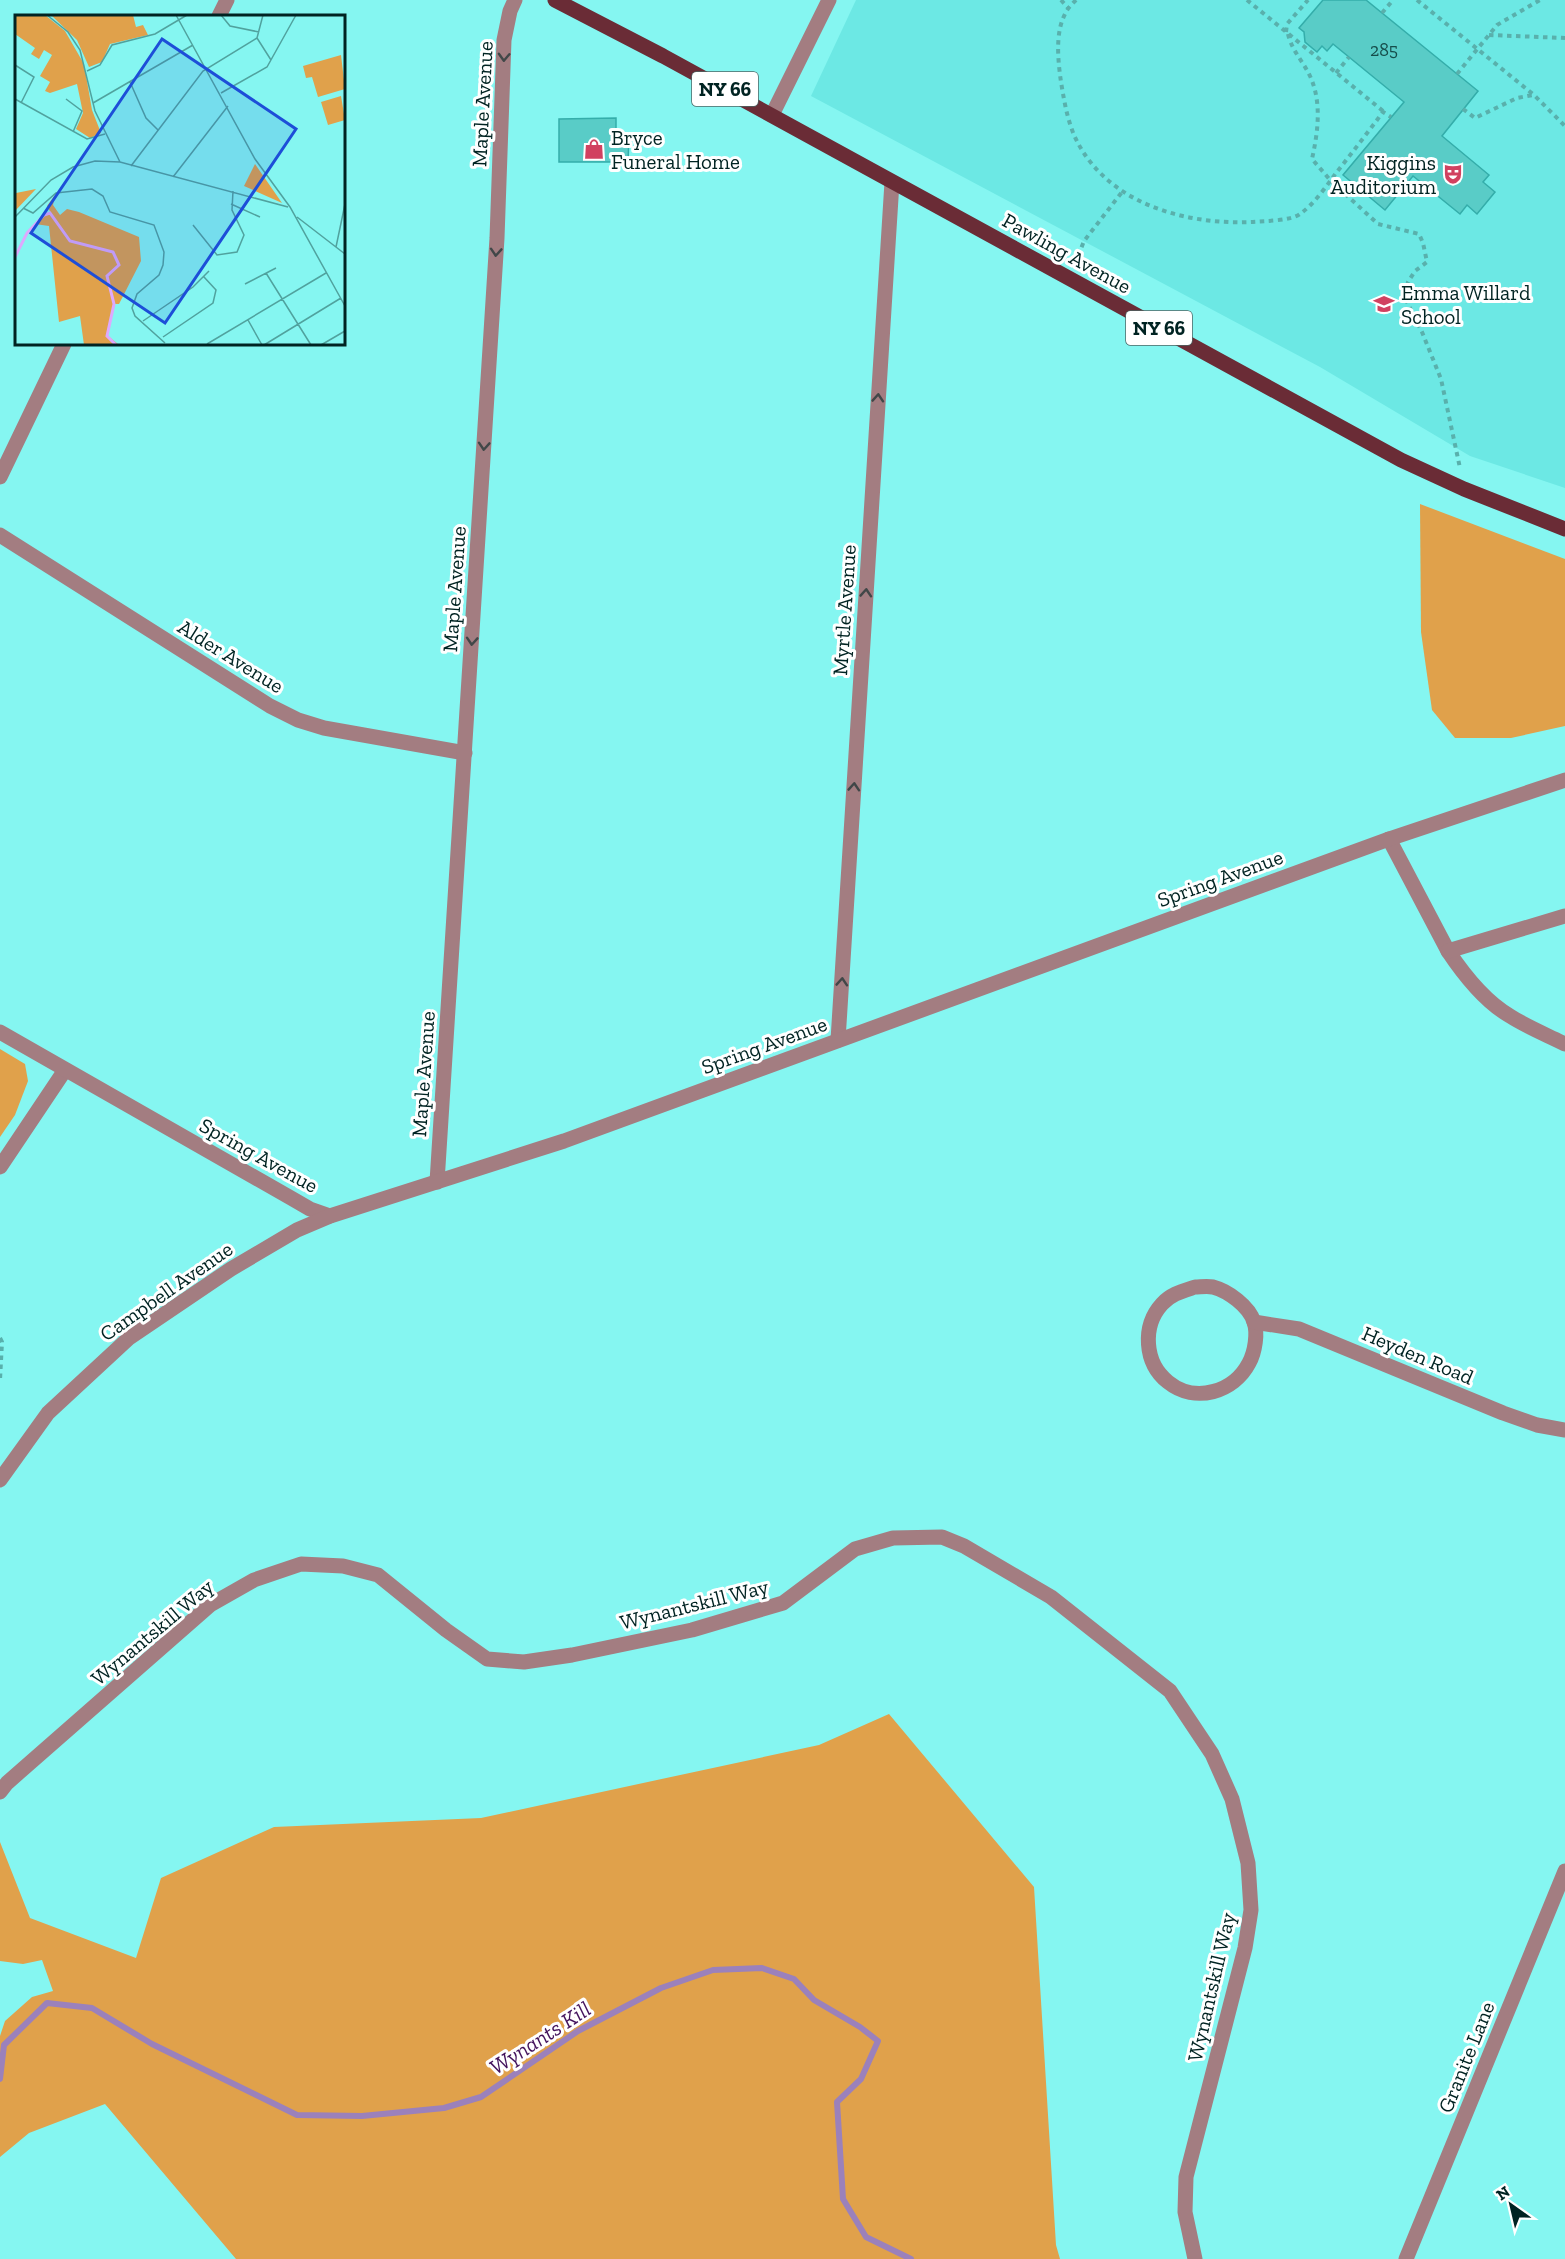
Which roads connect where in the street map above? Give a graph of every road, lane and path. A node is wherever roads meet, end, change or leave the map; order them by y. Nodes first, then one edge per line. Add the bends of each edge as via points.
1 (227, 0) edge
2 (515, 0) edge
3 (555, 0) edge
4 (829, 0) edge
5 (1061, 0) edge
6 (1076, 0) edge
7 (1247, 0) edge
8 (1308, 0) edge
9 (1393, 0) edge
10 (1417, 0) edge
11 (1540, 0) edge
12 (1069, 9) junction
13 (1382, 13) dead end
14 (220, 15) edge
15 (1287, 33) junction
16 (1490, 35) junction
17 (1565, 38) edge
18 (1478, 49) junction
19 (1349, 57) dead end
20 (1336, 73) junction
21 (1457, 74) dead end
22 (1534, 95) junction
23 (1463, 109) dead end
24 (1383, 112) junction
25 (772, 115) junction
26 (1391, 117) dead end
27 (1565, 126) edge
28 (1330, 181) junction
29 (892, 182) junction
30 (1122, 192) junction
31 (1084, 241) dead end
32 (64, 345) edge
33 (0, 477) edge
34 (1464, 489) junction
35 (1565, 529) edge
36 (0, 535) edge
37 (465, 753) junction
38 (1565, 780) edge
39 (1389, 839) junction
40 (1565, 916) edge
41 (1448, 951) junction
42 (0, 1032) edge
43 (838, 1040) junction
44 (1565, 1044) edge
45 (65, 1070) junction
46 (0, 1167) edge
47 (437, 1182) junction
48 (330, 1216) junction
49 (1254, 1322) junction
50 (0, 1338) edge
51 (0, 1380) edge
52 (1565, 1430) edge
53 (0, 1480) edge
54 (0, 1792) edge
55 (1565, 1871) edge
56 (1195, 2259) edge
57 (1406, 2259) edge

1 - 14 street
2 -> 37 street, Maple Avenue via 504,40 497,238
3 - 25 main road, Pawling Avenue / NY 66
4 - 25 street
5 - 12 path
6 - 12 path
7 - 15 path
8 - 15 path via 1287,24
9 - 13 path
10 - 18 path
11 - 16 path via 1497,25
12 - 30 path via 1059,31 1065,107 1074,135 1089,160
15 - 20 path
15 - 28 path via 1310,76 1318,104 1312,159
16 - 17 path
16 - 18 path
18 - 21 path
18 - 22 path
19 - 20 path
20 - 24 path
22 - 23 path via 1517,98 1475,118
22 - 27 path
24 - 26 path
24 - 28 path
25 - 29 main road, Pawling Avenue / NY 66
28 - 30 path via 1299,216 1260,221 1202,220 1174,215
28 - 34 path via 1377,224 1419,234 1423,243 1427,262 1408,282 1405,298 1441,379
29 - 34 main road, Pawling Avenue / NY 66 via 1401,460
43 -> 29 street, Myrtle Avenue
30 - 31 path
32 - 33 street
34 - 35 main road, Pawling Avenue / NY 66
36 - 37 street, Alder Avenue via 298,720
37 - 47 street, Maple Avenue
38 - 39 street, Spring Avenue
39 - 41 street
39 - 43 street, Spring Avenue
40 - 41 street
41 - 44 street via 1486,997 1509,1016
42 - 45 street, Spring Avenue
43 - 47 street, Spring Avenue via 564,1141
45 - 46 street
45 - 48 street, Spring Avenue via 310,1209
47 - 48 street, Spring Avenue
48 - 53 street, Campbell Avenue via 297,1230 231,1269 129,1338 48,1413
49 - 49 street via 1229,1294 1213,1287 1178,1292 1153,1317 1149,1353 1167,1382 1200,1394 1217,1391 1233,1384 1245,1371 1253,1356
49 - 52 street, Heyden Road via 1299,1329 1503,1413
50 - 51 path
54 - 56 street, Wynantskill Way via 210,1605 254,1580 302,1564 343,1566 378,1575 487,1659 524,1662 692,1630 783,1603 855,1549 892,1538 942,1537 1052,1597 1170,1691 1212,1754 1232,1798 1248,1863 1251,1910 1245,1948 1185,2177 1185,2212
55 - 57 street, Granite Lane

